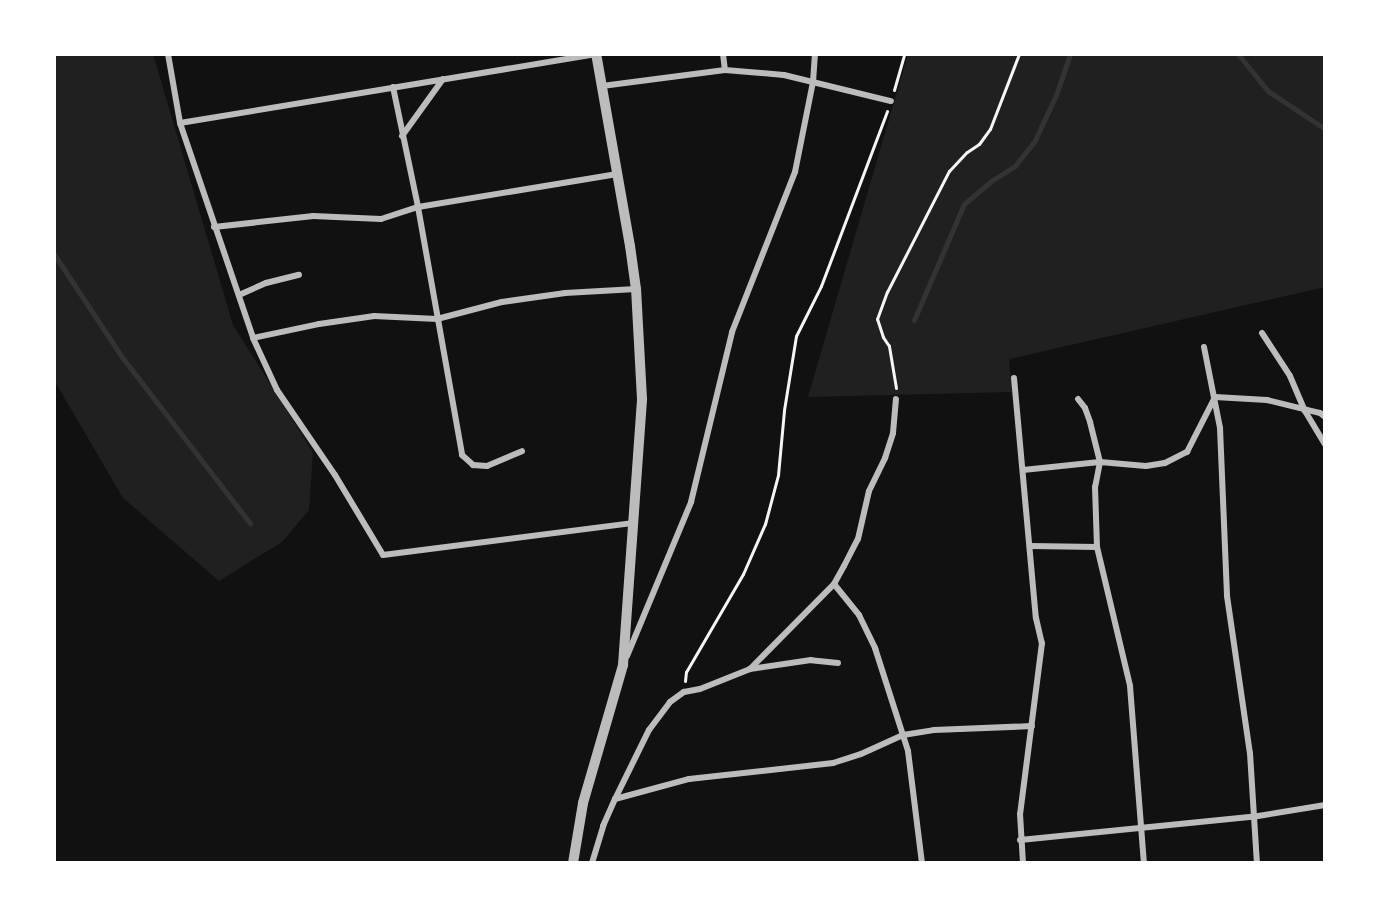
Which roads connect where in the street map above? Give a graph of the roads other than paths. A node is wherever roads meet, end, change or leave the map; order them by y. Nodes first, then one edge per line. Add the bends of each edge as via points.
1 (168, 54) edge
2 (596, 54) edge
3 (723, 54) edge
4 (815, 54) edge
5 (725, 70) junction
6 (443, 79) junction
7 (813, 82) junction
8 (602, 86) junction
9 (393, 87) junction
10 (891, 101) road end
11 (180, 123) junction
12 (402, 136) junction
13 (617, 174) junction
14 (418, 207) junction
15 (214, 227) junction
16 (299, 275) dead end
17 (636, 289) junction
18 (239, 295) junction
19 (437, 320) junction
20 (1262, 333) dead end
21 (253, 338) junction
22 (1204, 347) dead end
23 (1014, 378) dead end
24 (1215, 396) junction
25 (896, 399) road end
26 (1078, 399) dead end
27 (1305, 411) junction
28 (1325, 417) edge
29 (1325, 444) edge
30 (522, 451) dead end
31 (1100, 462) junction
32 (1023, 470) junction
33 (634, 523) junction
34 (1030, 546) junction
35 (1097, 547) junction
36 (834, 584) junction
37 (838, 663) dead end
38 (623, 665) junction
39 (750, 669) junction
40 (1032, 726) junction
41 (903, 735) junction
42 (615, 799) junction
43 (1325, 805) edge
44 (1252, 817) junction
45 (1141, 829) junction
46 (1020, 840) junction
47 (573, 863) edge
48 (592, 863) edge
49 (922, 863) edge
50 (1023, 863) edge
51 (1144, 863) edge
52 (1257, 863) edge

1 - 11 street
2 - 6 street
2 - 8 street
3 - 5 street
4 - 7 street
5 - 7 street via 784,75
5 - 8 street
6 - 9 street
6 - 12 street
7 - 10 street
7 - 38 street via 795,172 732,332 692,502
8 - 13 street
9 - 11 street
9 - 12 street
11 - 15 street
12 - 14 street
13 - 14 street
13 - 17 street
14 - 15 street via 381,219 314,216
14 - 19 street
15 - 18 street
16 - 18 street
17 - 19 street via 502,302
17 - 33 street via 642,399
18 - 21 street
19 - 21 street via 374,316
19 - 30 street via 462,455 473,465 487,466
20 - 27 street via 1290,376
21 - 33 street via 277,390 383,555
22 - 24 street
23 - 32 street
24 - 27 street via 1267,400
24 - 31 street via 1187,452 1165,463 1146,466
24 - 44 street via 1220,428 1227,596 1250,753
25 - 36 street via 893,433 869,491 858,539
26 - 31 street via 1090,422
27 - 28 street
27 - 29 street
31 - 32 street
31 - 35 street via 1095,488
32 - 34 street
33 - 38 street
34 - 35 street
34 - 40 street via 1042,643
35 - 45 street via 1130,686
36 - 39 street
36 - 41 street via 858,615 875,648
37 - 39 street via 811,660
38 - 47 street via 583,803
39 - 42 street via 684,692 669,702 649,730
40 - 41 street
40 - 46 street
41 - 42 street via 833,763 689,779
41 - 49 street
42 - 48 street
43 - 44 street
44 - 45 street
44 - 52 street
45 - 46 street
45 - 51 street
46 - 50 street

